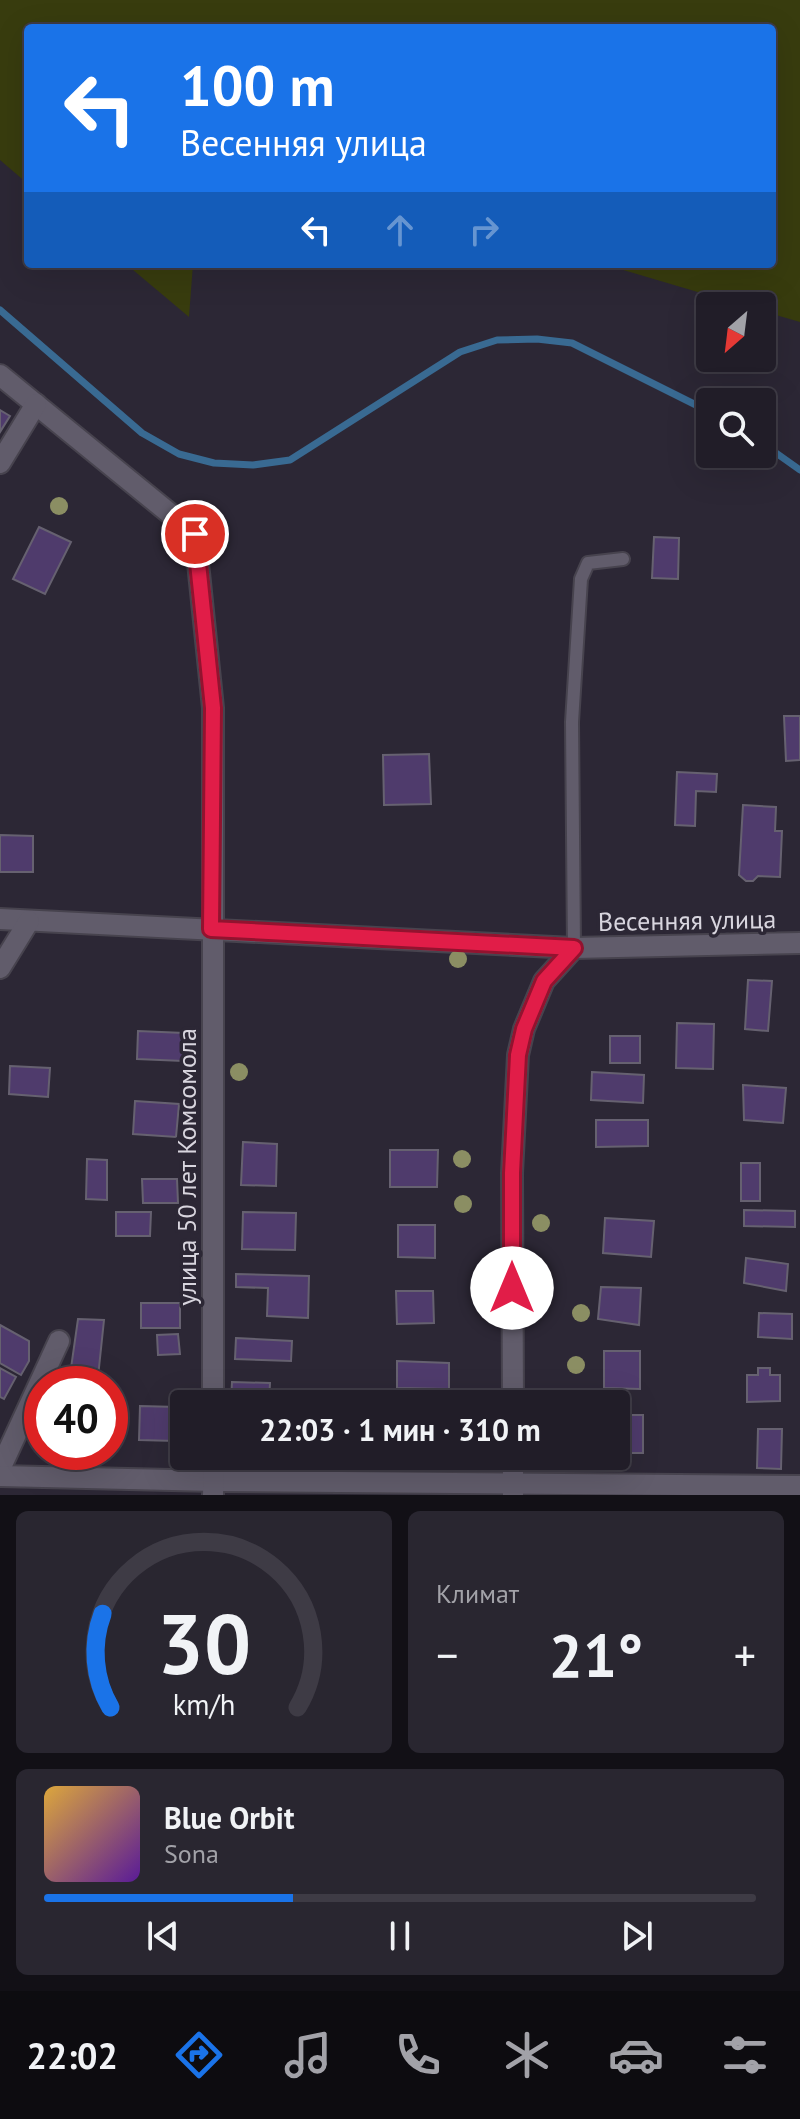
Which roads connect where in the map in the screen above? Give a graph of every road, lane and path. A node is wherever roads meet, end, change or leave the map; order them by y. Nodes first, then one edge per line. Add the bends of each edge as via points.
1 (0, 375) edge
2 (36, 404) junction
3 (0, 463) edge
4 (623, 559) dead end
5 (0, 919) edge
6 (29, 921) junction
7 (211, 929) junction
8 (800, 943) edge
9 (574, 948) junction
10 (0, 968) edge
11 (59, 1341) dead end
12 (213, 1390) edge
13 (513, 1390) edge
14 (0, 1469) edge
15 (0, 1476) edge
16 (800, 1486) edge
17 (213, 1488) edge
18 (513, 1490) edge

1 - 2 street, улица 50 лет Комсомола
2 - 3 street
2 - 7 street, улица 50 лет Комсомола via 195,534 213,708
4 - 9 lane via 588,563 581,579 572,722
5 - 6 street, Весенняя улица
6 - 7 street, Весенняя улица
6 - 10 street
7 - 9 street, Весенняя улица
7 - 12 street, улица 50 лет Комсомола
8 - 9 street, Весенняя улица
9 - 13 street via 544,981 518,1055 512,1173
11 - 14 street
15 - 17 street
16 - 18 street
17 - 18 street

